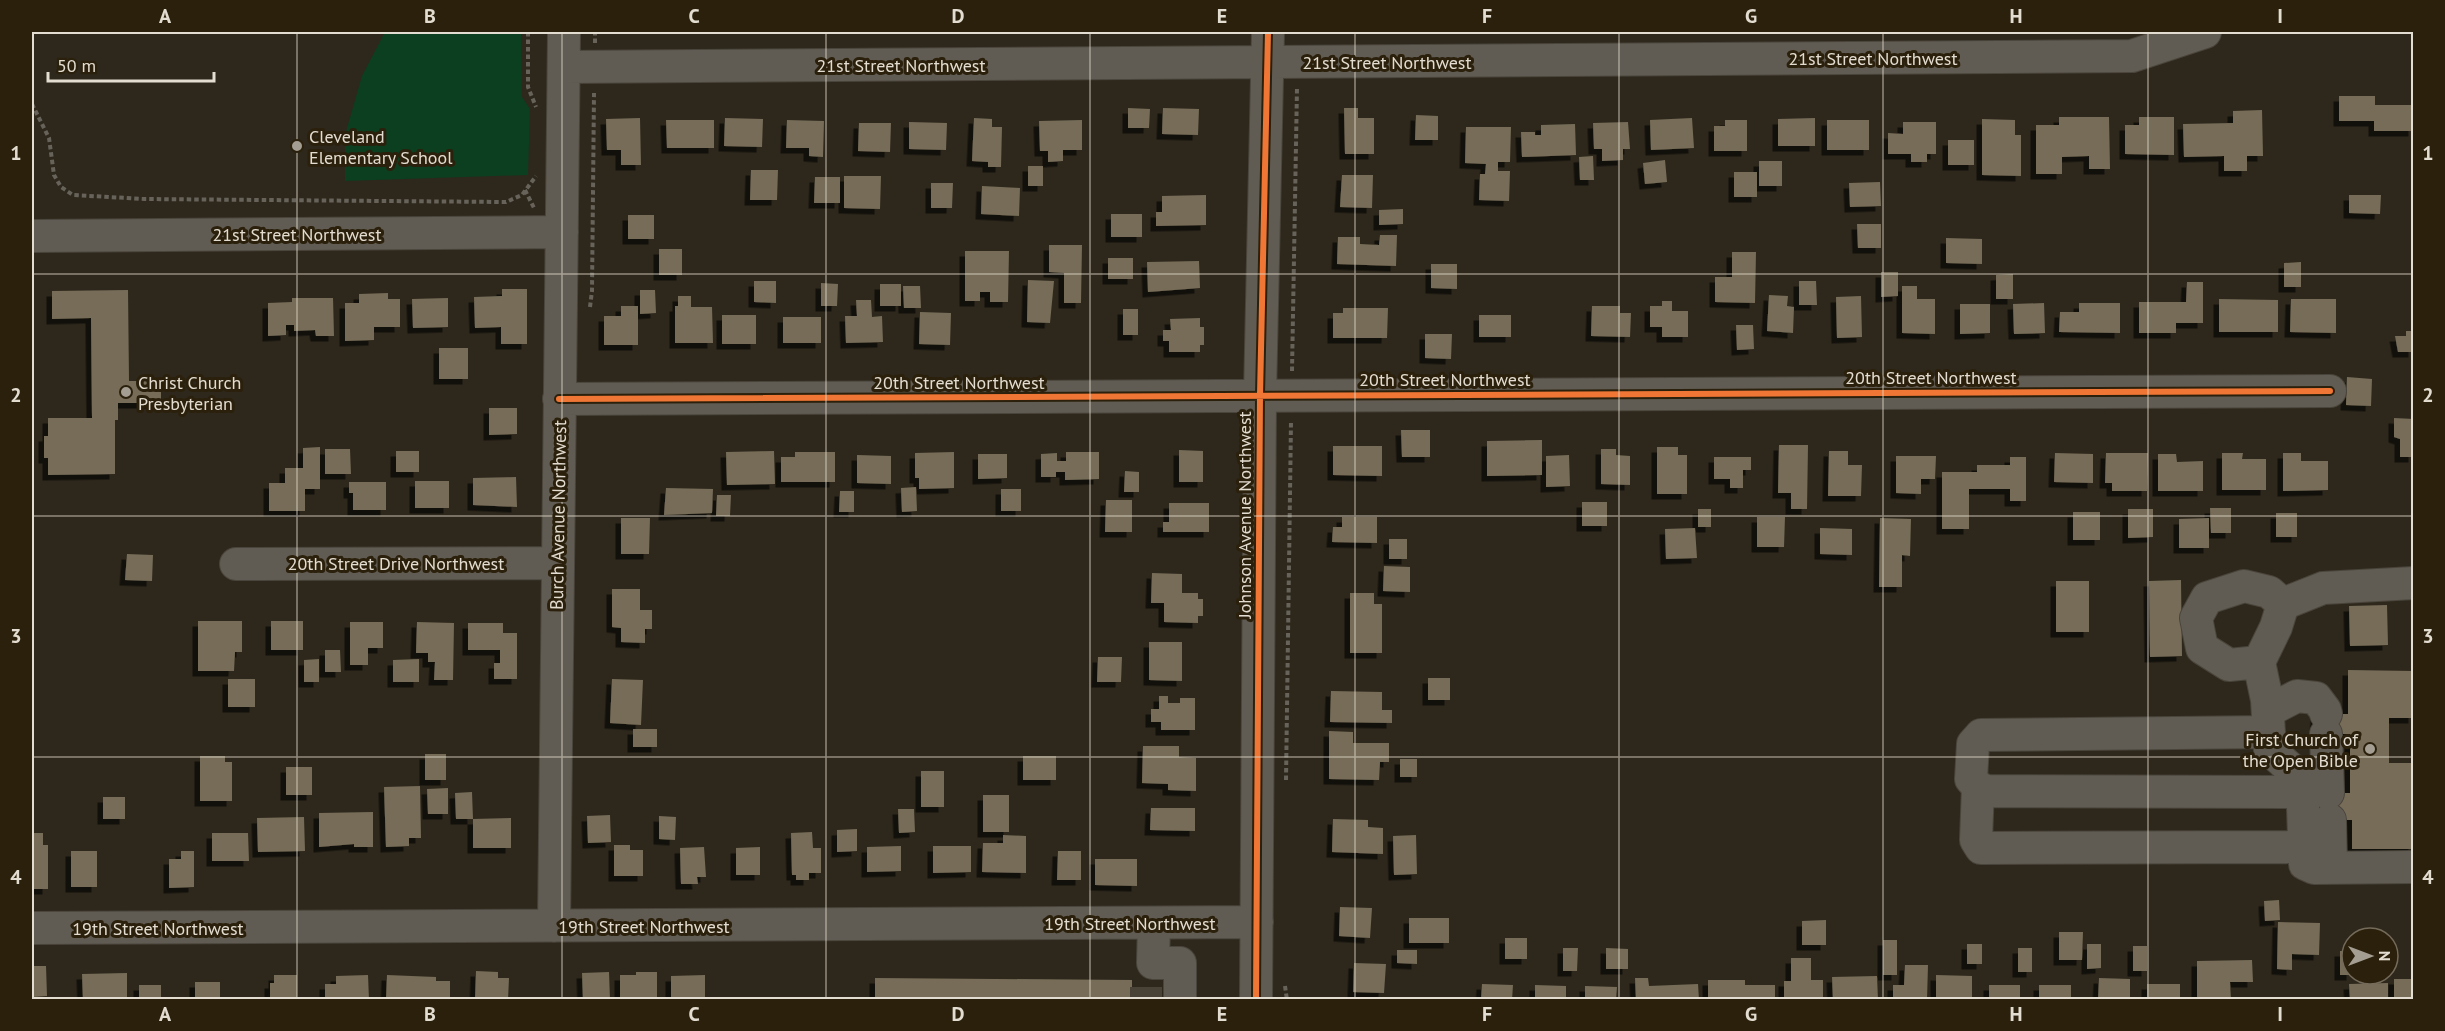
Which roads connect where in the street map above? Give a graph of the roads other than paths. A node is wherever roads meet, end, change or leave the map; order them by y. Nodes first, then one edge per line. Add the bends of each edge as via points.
1 (564, 32) edge
2 (1268, 32) edge
3 (2205, 32) edge
4 (1283, 62) junction
5 (564, 68) junction
6 (561, 232) junction
7 (32, 236) edge
8 (2330, 391) dead end
9 (1260, 395) junction
10 (559, 399) junction
11 (557, 563) junction
12 (236, 564) dead end
13 (2414, 584) edge
14 (2283, 604) junction
15 (2259, 663) junction
16 (2269, 722) junction
17 (1978, 787) junction
18 (2320, 802) junction
19 (2303, 847) junction
20 (2414, 867) edge
21 (2331, 868) junction
22 (1257, 922) junction
23 (1154, 923) junction
24 (554, 926) junction
25 (32, 928) edge
26 (1264, 993) edge
27 (1180, 999) edge

1 - 5 street, Burch Avenue Northwest
2 - 4 street, Johnson Avenue Northwest
3 - 4 street, 21st Street Northwest via 2132,56
4 - 5 street, 21st Street Northwest
4 - 9 street, Johnson Avenue Northwest
5 - 6 street, Burch Avenue Northwest
6 - 7 street, 21st Street Northwest
6 - 10 street, Burch Avenue Northwest
8 - 9 street, 20th Street Northwest
9 - 10 street, 20th Street Northwest
9 - 22 street, Johnson Avenue Northwest
10 - 11 street, Burch Avenue Northwest
11 - 12 street, 20th Street Drive Northwest
11 - 24 street, Burch Avenue Northwest
13 - 14 street via 2323,588
14 - 15 street
14 - 15 street via 2268,592 2244,586 2207,598 2196,618 2202,648 2229,665
15 - 16 street
16 - 17 street via 1981,735 1973,744 1971,756 1971,778
16 - 18 street via 2270,750
16 - 18 street via 2297,696 2316,698 2325,710
17 - 18 street via 1986,791
17 - 19 street via 1976,840 1981,848
18 - 19 street
18 - 21 street
19 - 21 street via 2305,864
20 - 21 street
22 - 23 street, 19th Street Northwest
22 - 26 street, Johnson Avenue Northwest
23 - 24 street, 19th Street Northwest
23 - 27 street via 1150,975 1180,963
24 - 25 street, 19th Street Northwest

